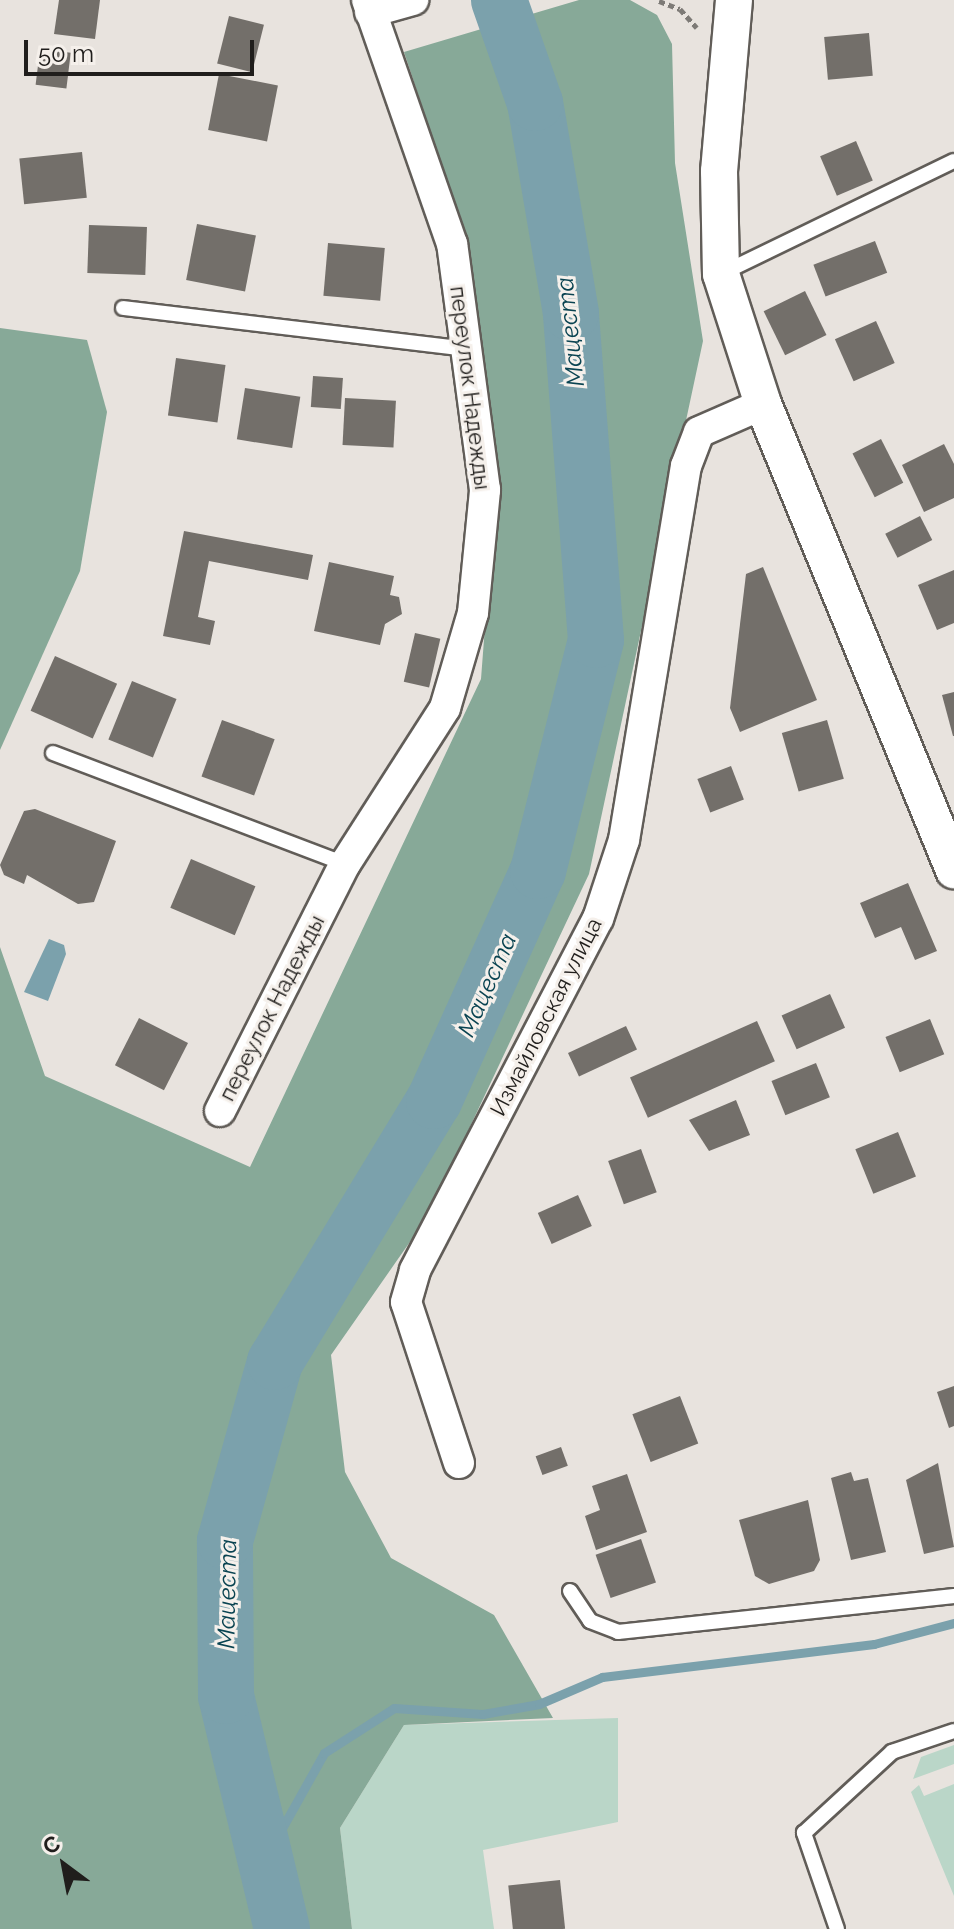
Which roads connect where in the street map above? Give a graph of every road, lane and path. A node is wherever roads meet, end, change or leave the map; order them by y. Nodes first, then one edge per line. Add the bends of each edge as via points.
1 (413, 0) edge
2 (734, 0) edge
3 (369, 6) edge
4 (954, 161) edge
5 (721, 274) junction
6 (123, 308) dead end
7 (467, 349) junction
8 (763, 404) junction
9 (53, 753) dead end
10 (345, 864) junction
11 (954, 870) edge
12 (220, 1111) dead end
13 (459, 1463) dead end
14 (570, 1591) dead end
15 (954, 1596) edge
16 (954, 1731) edge
17 (837, 1929) edge

1 - 3 street
2 - 5 street via 719,171
3 - 7 street, переулок Надежды via 452,244
4 - 5 lane
5 - 8 street
6 - 7 lane
7 - 10 street, переулок Надежды via 485,490 473,613 445,708
8 - 11 street
8 - 13 street, Измайловская улица via 699,432 686,466 624,840 598,919 415,1270 406,1302
9 - 10 lane
10 - 12 street, переулок Надежды
14 - 15 lane via 590,1621 618,1632
16 - 17 lane via 892,1752 804,1833

